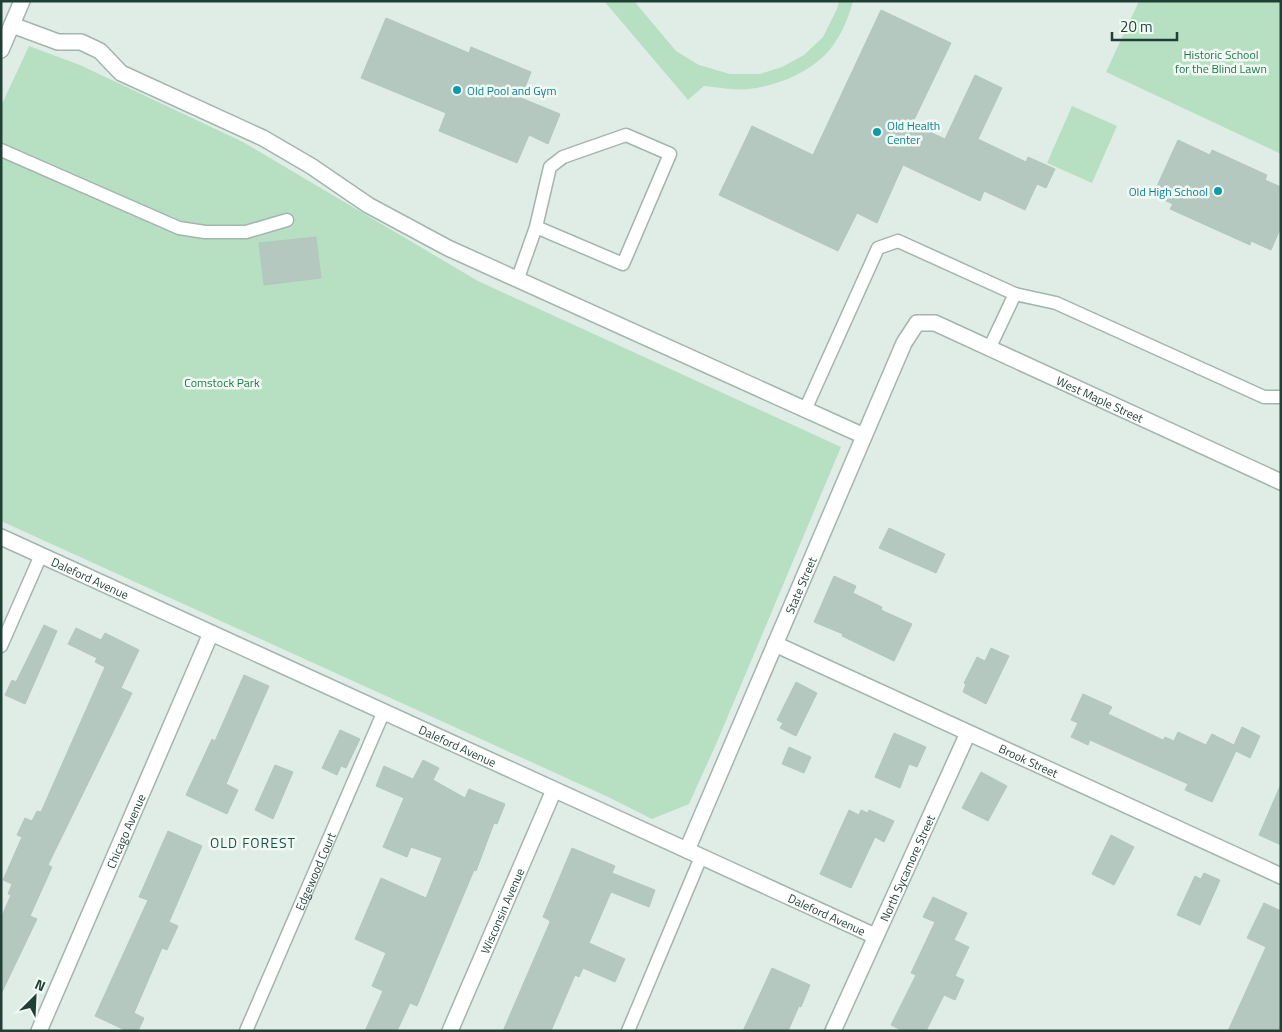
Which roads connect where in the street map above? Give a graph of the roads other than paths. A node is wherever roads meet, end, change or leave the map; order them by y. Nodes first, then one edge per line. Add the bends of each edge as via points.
1 (22, 1) edge
2 (12, 25) junction
3 (1, 50) edge
4 (1, 150) edge
5 (287, 220) dead end
6 (536, 227) junction
7 (518, 278) junction
8 (1015, 294) junction
9 (917, 323) joint
10 (989, 349) junction
11 (1281, 397) edge
12 (805, 410) junction
13 (864, 436) junction
14 (1281, 482) edge
15 (1, 537) edge
16 (41, 554) junction
17 (211, 633) junction
18 (775, 644) junction
19 (1, 646) edge
20 (384, 711) junction
21 (968, 734) junction
22 (554, 790) junction
23 (687, 850) junction
24 (701, 857) junction
25 (1281, 876) edge
26 (875, 936) junction
27 (39, 1031) edge
28 (246, 1031) edge
29 (450, 1031) edge
30 (628, 1031) edge
31 (833, 1031) edge

1 - 2 street
2 - 3 street
2 - 7 street via 58,42 81,42 100,52 122,73 263,138 368,205 448,248
4 - 5 lane via 180,228 246,232
6 - 6 lane via 623,264 670,154 626,135 562,157 550,167
6 - 7 lane
7 - 12 street
8 - 10 lane
8 - 11 lane via 1056,303 1264,397
8 - 12 lane via 898,241 878,248
9 - 10 street, West Maple Street via 935,323
9 - 13 street, State Street via 904,343
10 - 14 street, West Maple Street
12 - 13 street
13 - 18 street, State Street
15 - 16 street, Daleford Avenue
16 - 17 street, Daleford Avenue
16 - 19 lane
17 - 20 street, Daleford Avenue
17 - 27 street, Chicago Avenue
18 - 21 street, Brook Street
18 - 23 street, State Street
20 - 22 street, Daleford Avenue
20 - 28 lane, Edgewood Court
21 - 25 street, Brook Street
21 - 26 street, North Sycamore Street
22 - 23 street, Daleford Avenue
22 - 29 street, Wisconsin Avenue
23 - 24 street, Daleford Avenue
24 - 26 street, Daleford Avenue
24 - 30 lane
26 - 31 street, North Sycamore Street

